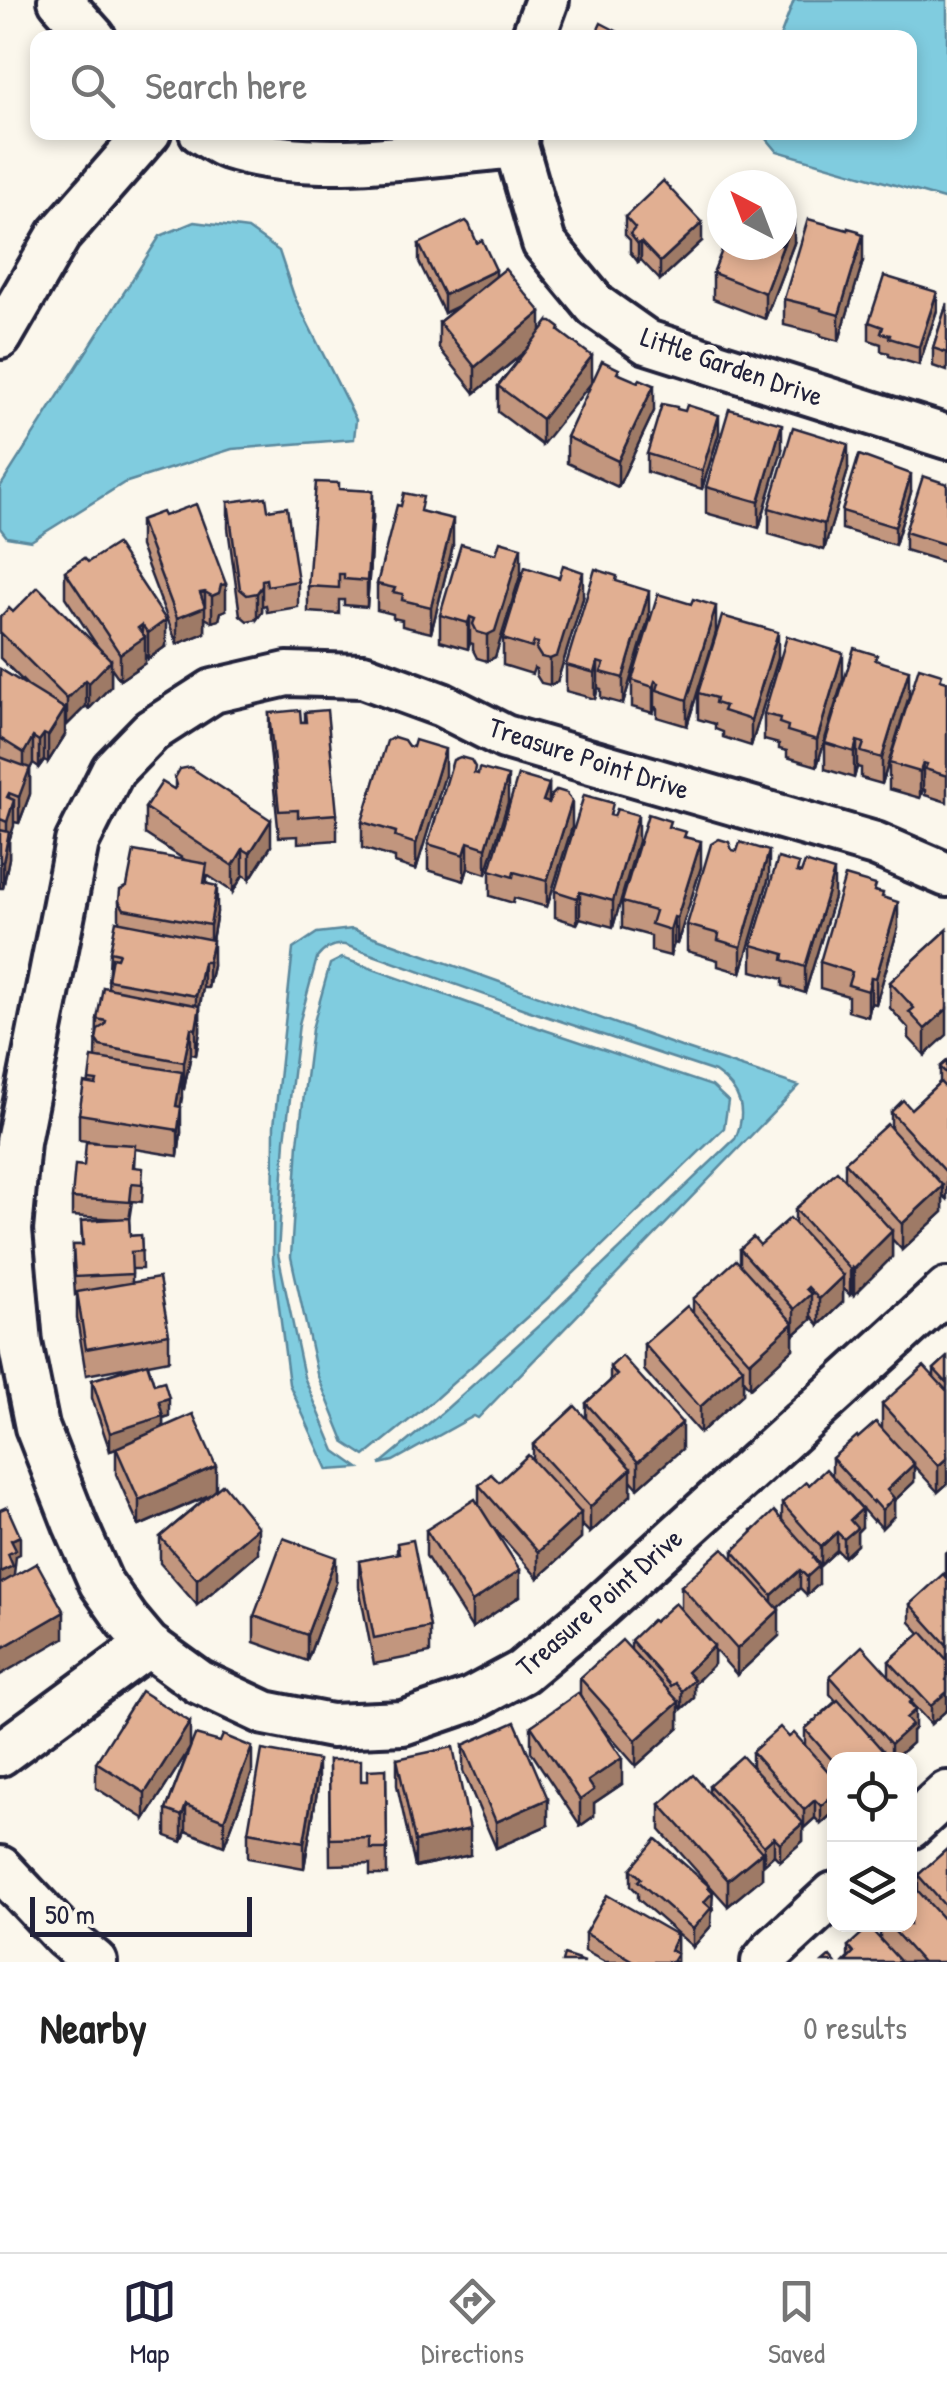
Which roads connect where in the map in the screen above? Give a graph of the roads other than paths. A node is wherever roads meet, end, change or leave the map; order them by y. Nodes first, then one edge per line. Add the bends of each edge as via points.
1 (60, 0) edge
2 (546, 0) edge
3 (87, 30) edge
4 (535, 30) edge
5 (142, 140) edge
6 (215, 140) edge
7 (509, 140) edge
8 (516, 140) edge
9 (0, 336) edge
10 (947, 437) edge
11 (947, 874) edge
12 (947, 1290) edge
13 (148, 1645) junction
14 (0, 1754) edge
15 (947, 1793) edge
16 (917, 1821) edge
17 (0, 1868) edge
18 (827, 1900) edge
19 (95, 1962) edge
20 (763, 1962) edge

1 - 3 street
2 - 4 street
5 - 9 street via 59,235
6 - 7 street via 279,159 364,160
8 - 10 street, Little Garden Drive via 544,243 596,306 647,342
11 - 13 street, Treasure Point Drive via 875,844 505,737 363,676 287,674 213,691 151,731 113,770 78,842 18,1142 10,1230 20,1343 37,1427 102,1582
12 - 13 street, Treasure Point Drive via 595,1611 522,1672 470,1700 403,1723 331,1726 265,1713 199,1682
13 - 14 street
15 - 16 street
17 - 19 street
18 - 20 street

